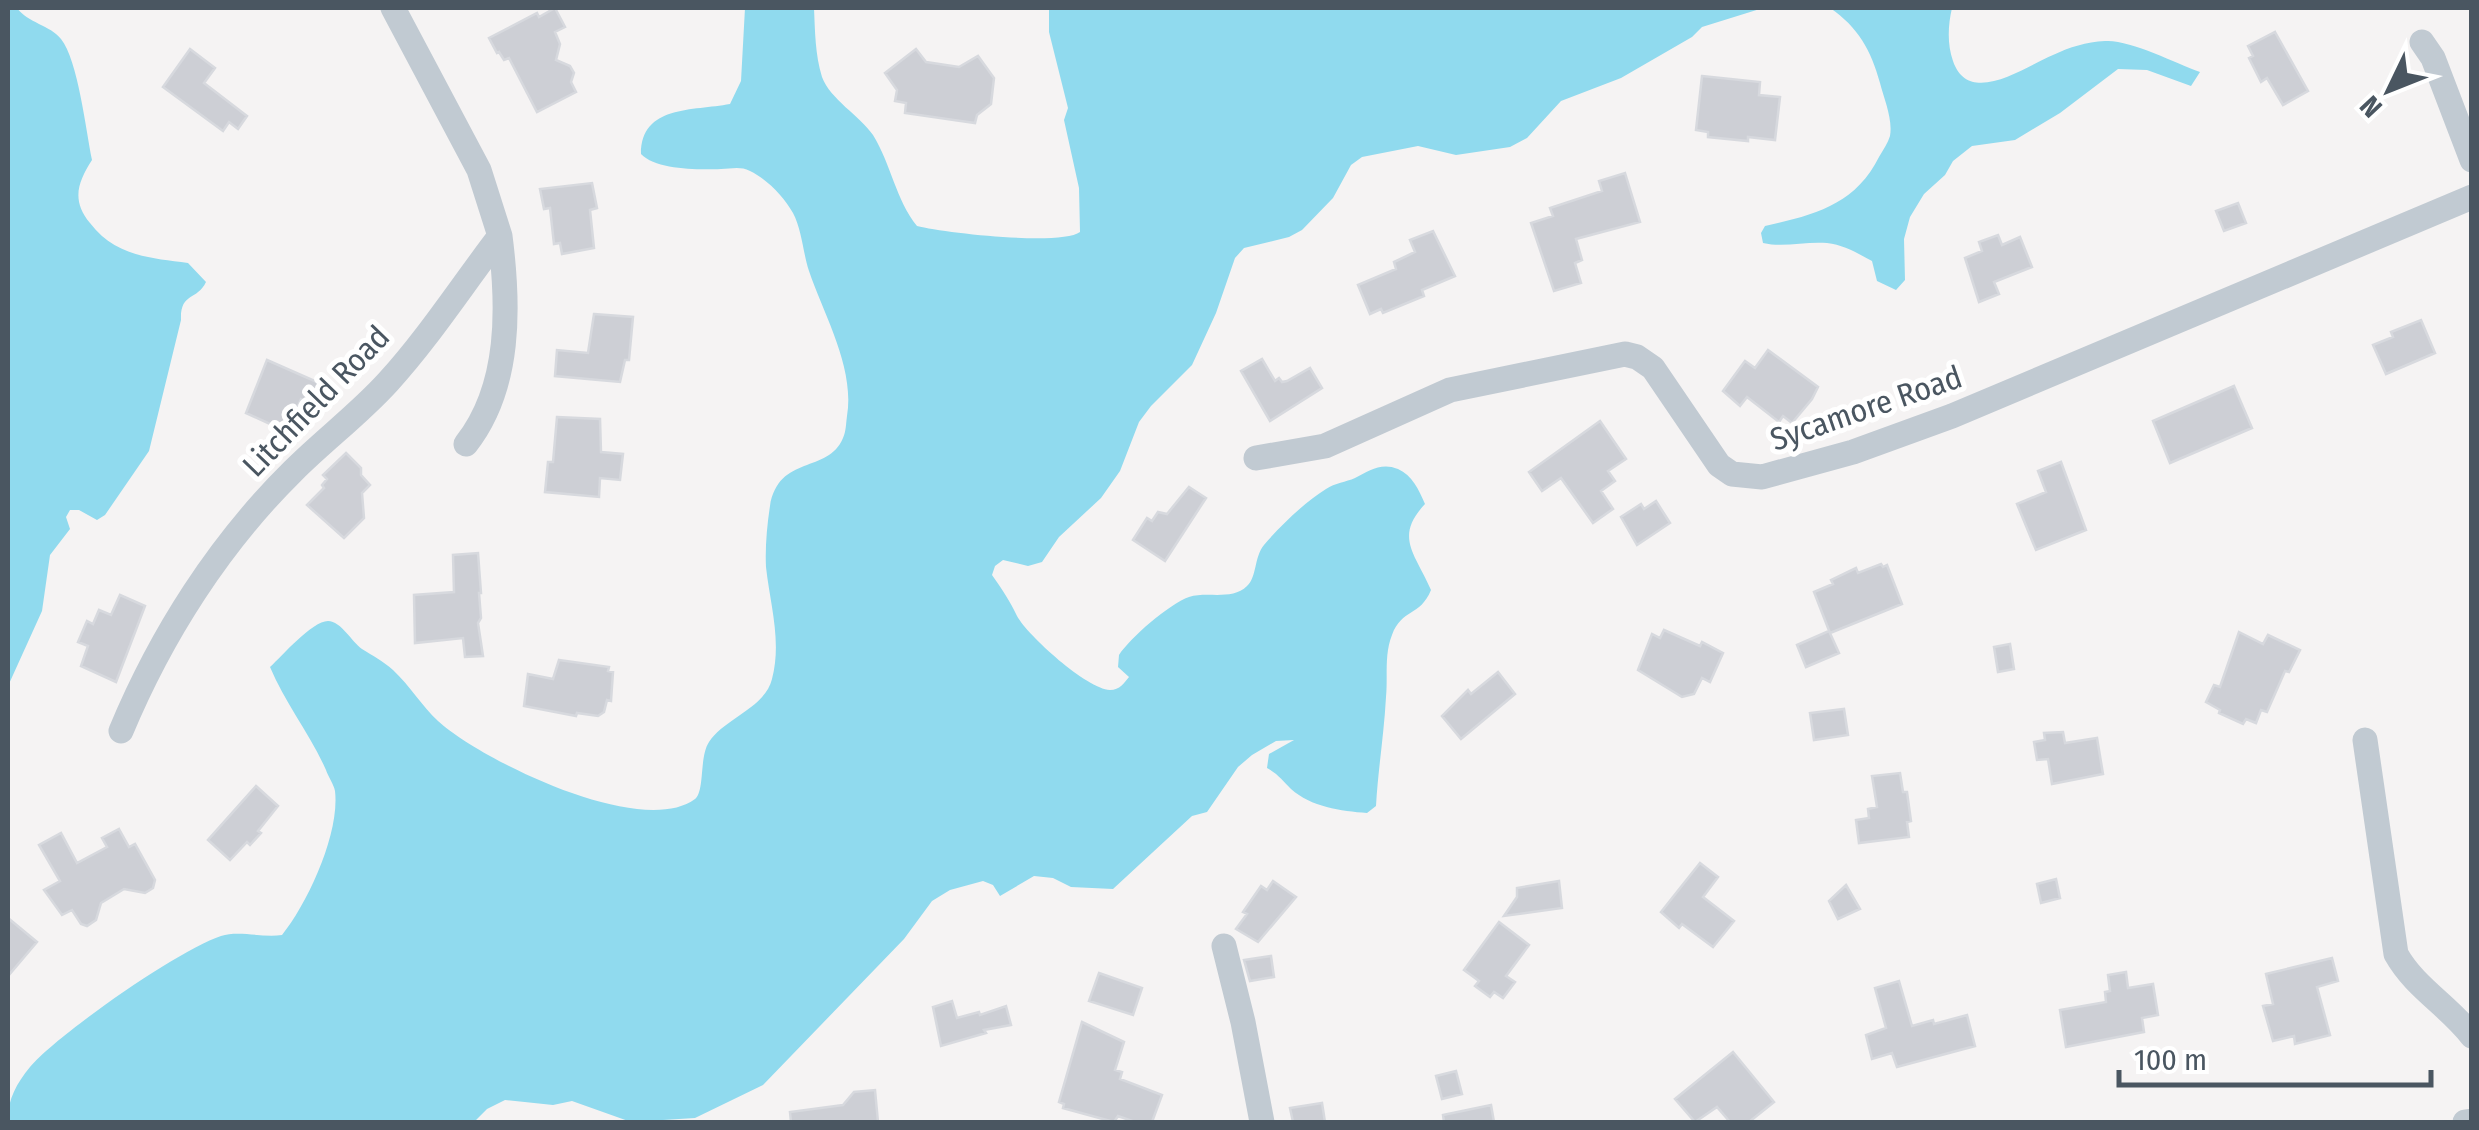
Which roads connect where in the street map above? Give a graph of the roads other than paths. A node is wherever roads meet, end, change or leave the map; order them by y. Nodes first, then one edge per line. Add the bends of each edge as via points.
1 (393, 8) edge
2 (2422, 42) dead end
3 (2472, 160) edge
4 (2472, 197) edge
5 (500, 236) junction
6 (466, 444) dead end
7 (1256, 458) dead end
8 (120, 731) dead end
9 (2366, 740) dead end
10 (1224, 946) dead end
11 (2472, 1036) edge
12 (1262, 1122) edge

1 - 5 street via 479,170
2 - 3 street
4 - 7 street, Sycamore Road via 1952,416 1762,478 1719,465 1653,368 1625,354 1450,390 1326,446
5 - 6 street via 500,378 482,425
5 - 8 street, Litchfield Road via 391,379 295,468 216,560 162,643
9 - 11 street via 2396,954 2408,976
10 - 12 street

